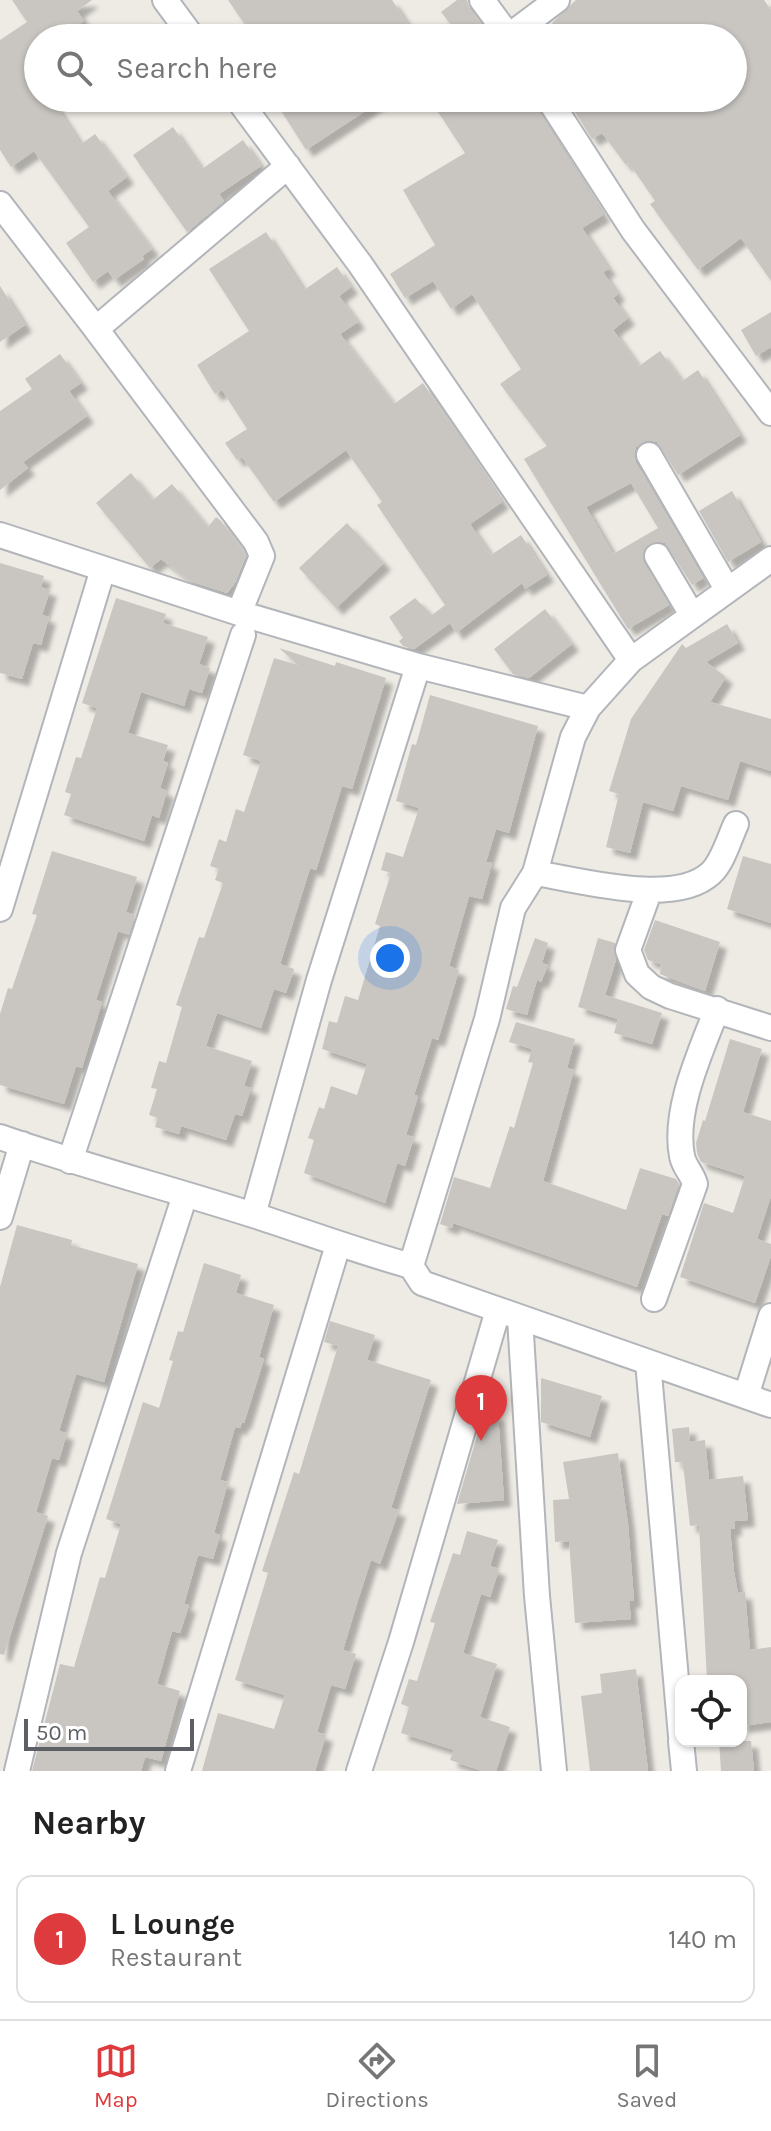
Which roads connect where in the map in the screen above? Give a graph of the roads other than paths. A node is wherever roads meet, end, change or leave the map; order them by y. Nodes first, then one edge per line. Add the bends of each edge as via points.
1 (165, 0) edge
2 (482, 0) edge
3 (557, 0) edge
4 (183, 24) edge
5 (500, 24) edge
6 (526, 24) edge
7 (248, 112) edge
8 (557, 112) edge
9 (288, 166) junction
10 (0, 204) edge
11 (96, 329) junction
12 (771, 413) edge
13 (649, 455) dead end
14 (0, 535) edge
15 (657, 556) dead end
16 (771, 559) edge
17 (103, 569) junction
18 (727, 589) junction
19 (692, 615) junction
20 (241, 624) junction
21 (631, 660) junction
22 (418, 666) junction
23 (588, 708) junction
24 (736, 824) dead end
25 (535, 873) junction
26 (649, 892) junction
27 (0, 909) edge
28 (717, 1009) junction
29 (771, 1028) edge
30 (11, 1141) edge
31 (70, 1161) junction
32 (185, 1195) junction
33 (253, 1215) junction
34 (0, 1217) edge
35 (338, 1245) junction
36 (411, 1266) junction
37 (654, 1299) dead end
38 (509, 1314) junction
39 (771, 1316) edge
40 (648, 1362) junction
41 (746, 1396) junction
42 (771, 1405) edge
43 (675, 1675) edge
44 (682, 1747) edge
45 (17, 1771) edge
46 (178, 1771) edge
47 (359, 1771) edge
48 (554, 1771) edge
49 (684, 1771) edge

1 - 4 street
2 - 5 street
3 - 6 street
7 - 9 street
8 - 12 street via 633,230
9 - 11 street
9 - 21 street
10 - 11 street
11 - 20 street via 256,542 262,556
13 - 18 street
14 - 17 street
15 - 19 street
16 - 18 street
17 - 20 street
17 - 27 street
18 - 19 street
19 - 21 street
20 - 22 street
20 - 31 street
21 - 23 street
22 - 23 street
22 - 33 street via 319,980
23 - 25 street via 573,737
24 - 26 street via 708,876
25 - 26 street
25 - 36 street via 513,908 487,1019
26 - 28 street via 628,950 637,974 670,996
28 - 29 street
28 - 37 street via 690,1084 682,1126 681,1152 695,1184
30 - 31 street
30 - 34 street
31 - 32 street
32 - 33 street
32 - 45 street via 69,1553
33 - 35 street
35 - 36 street
35 - 46 street
36 - 38 street via 422,1283
38 - 40 street
38 - 47 street
38 - 48 street
39 - 41 street
40 - 41 street
40 - 43 street
41 - 42 street
44 - 49 street

